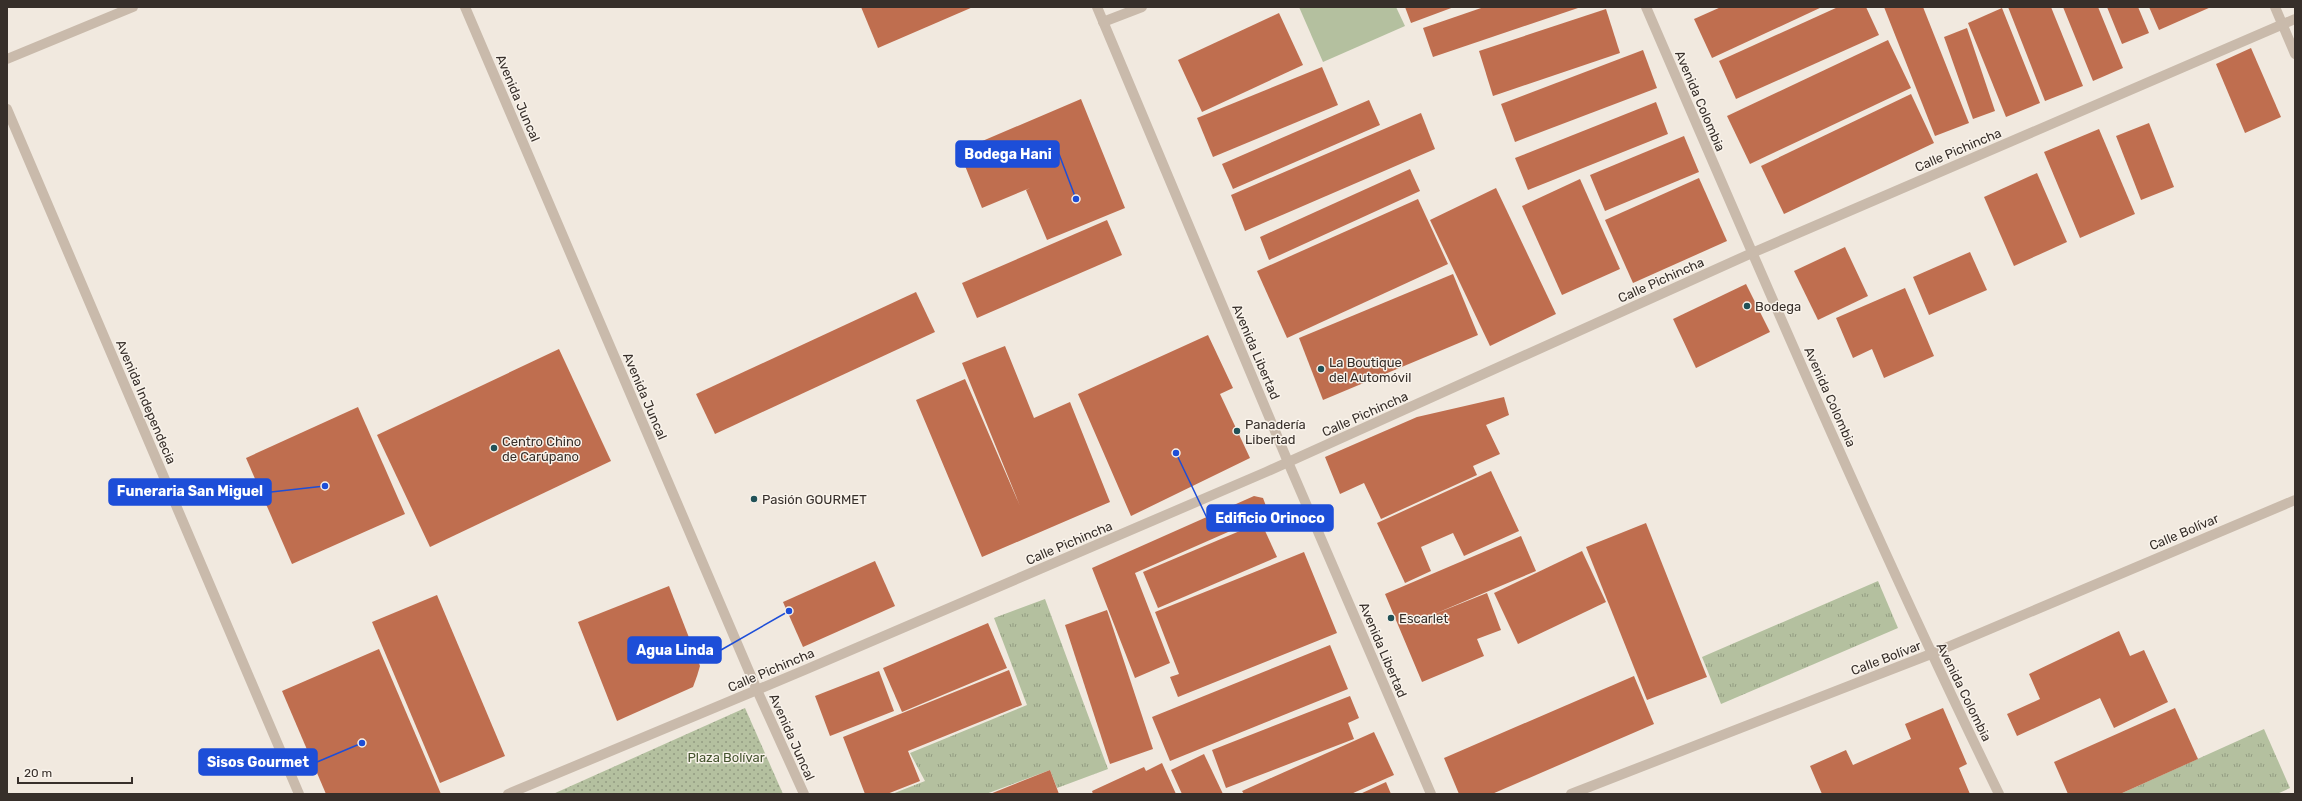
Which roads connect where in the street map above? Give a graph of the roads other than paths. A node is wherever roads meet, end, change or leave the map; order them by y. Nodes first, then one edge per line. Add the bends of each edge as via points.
1 (133, 7) edge
2 (465, 7) edge
3 (1097, 7) edge
4 (1142, 7) edge
5 (1646, 7) edge
6 (2275, 7) edge
7 (2295, 18) edge
8 (1103, 22) junction
9 (2283, 24) junction
10 (2295, 54) edge
11 (7, 59) edge
12 (7, 109) edge
13 (1752, 254) junction
14 (1288, 462) junction
15 (2295, 500) edge
16 (1931, 654) junction
17 (757, 690) junction
18 (299, 794) edge
19 (508, 794) edge
20 (804, 794) edge
21 (1431, 794) edge
22 (1572, 794) edge
23 (2000, 794) edge

1 - 11 street
2 - 17 street, Avenida Juncal
3 - 8 street, Avenida Libertad
4 - 8 street
5 - 13 street, Avenida Colombia
6 - 9 street
7 - 9 street, Calle Pichincha
8 - 14 street, Avenida Libertad
9 - 10 street
9 - 13 street, Calle Pichincha
12 - 18 street, Avenida Independecia
13 - 14 street, Calle Pichincha
13 - 16 street, Avenida Colombia
14 - 17 street, Calle Pichincha
14 - 21 street, Avenida Libertad
15 - 16 street, Calle Bolívar
16 - 22 street, Calle Bolívar
16 - 23 street, Avenida Colombia
17 - 19 street, Calle Pichincha
17 - 20 street, Avenida Juncal

